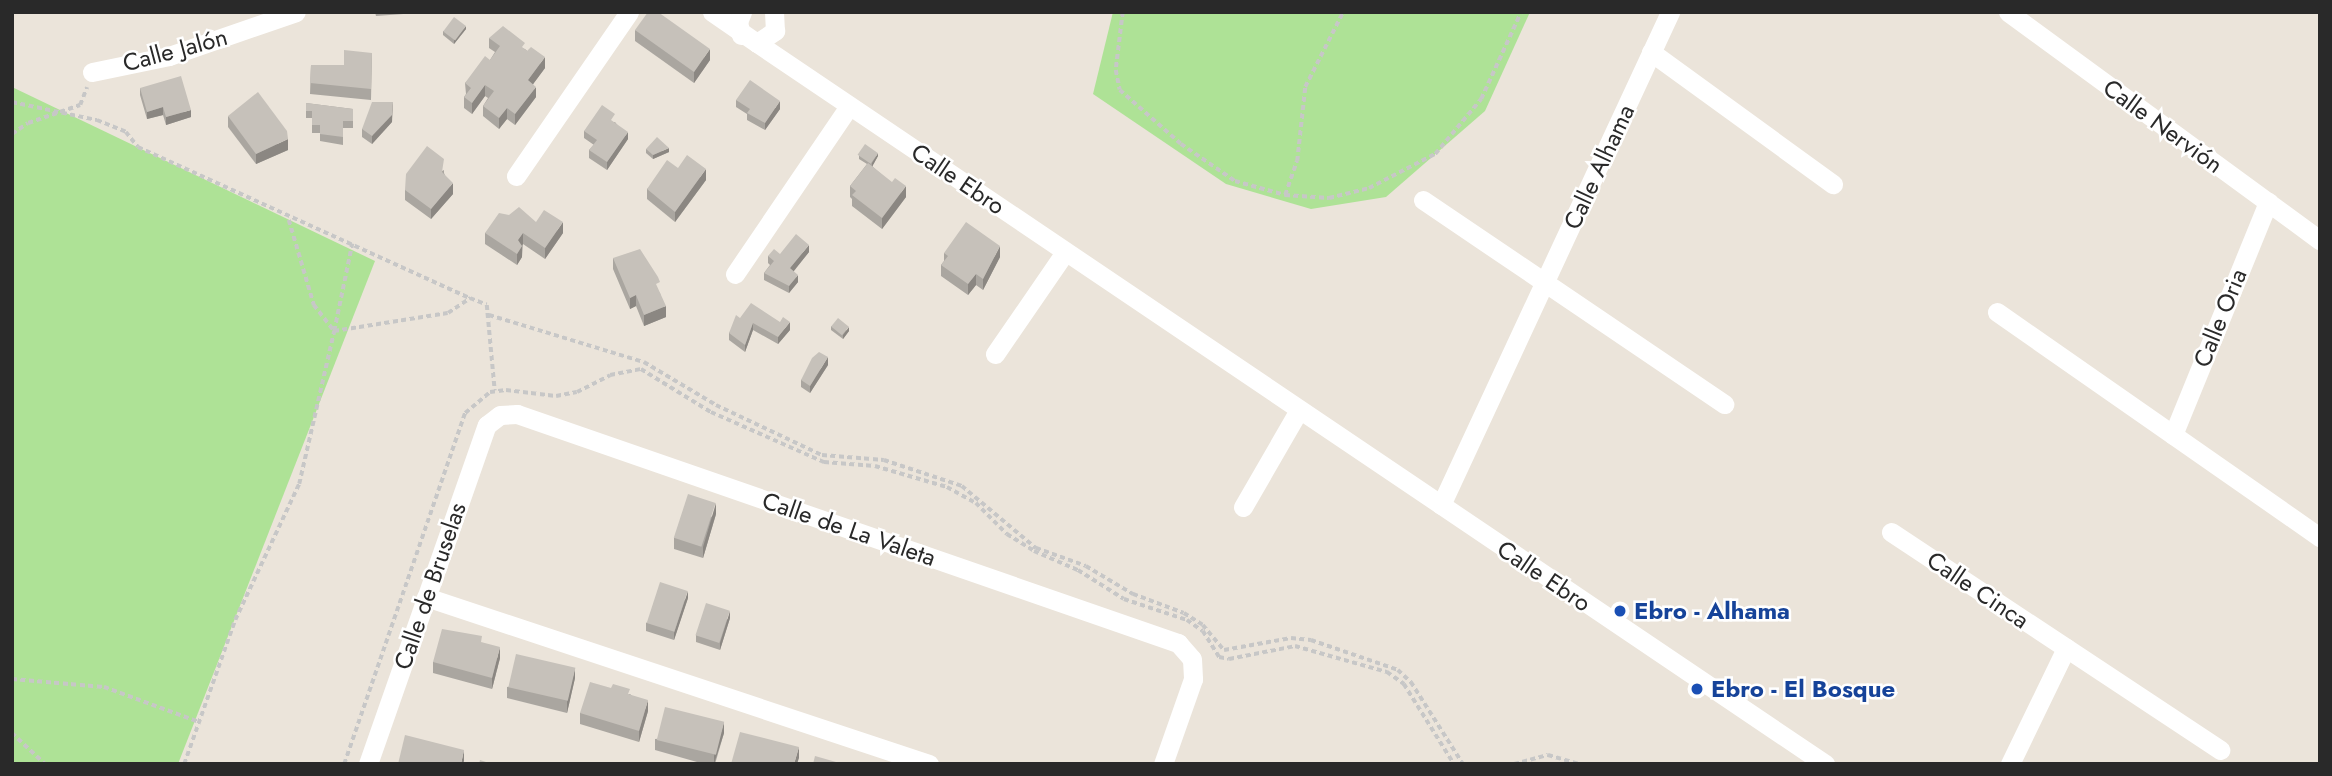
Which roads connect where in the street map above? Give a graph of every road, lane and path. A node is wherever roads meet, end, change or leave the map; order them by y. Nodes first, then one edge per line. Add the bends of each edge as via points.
1 (296, 12) edge
2 (628, 12) edge
3 (712, 12) edge
4 (742, 12) edge
5 (1123, 12) edge
6 (1343, 12) edge
7 (1521, 12) edge
8 (1670, 12) edge
9 (2008, 12) edge
10 (774, 18) edge
11 (749, 39) junction
12 (1651, 52) junction
13 (92, 72) joint
14 (803, 73) junction
15 (12, 102) edge
16 (849, 106) junction
17 (57, 114) junction
18 (12, 134) edge
19 (516, 176) dead end
20 (1833, 184) dead end
21 (1285, 195) junction
22 (1423, 200) dead end
23 (2268, 202) junction
24 (289, 220) junction
25 (2319, 239) edge
26 (352, 244) junction
27 (1065, 252) junction
28 (735, 274) dead end
29 (1547, 281) junction
30 (470, 299) junction
31 (1997, 312) dead end
32 (489, 315) junction
33 (334, 331) junction
34 (995, 354) dead end
35 (495, 391) dead end
36 (1724, 404) dead end
37 (1299, 410) junction
38 (500, 415) joint
39 (2173, 435) junction
40 (1441, 505) junction
41 (1242, 506) dead end
42 (1891, 532) dead end
43 (2320, 537) edge
44 (426, 597) junction
45 (2066, 648) junction
46 (12, 679) edge
47 (199, 722) junction
48 (12, 733) edge
49 (2220, 750) dead end
50 (45, 764) edge
51 (184, 764) edge
52 (368, 764) edge
53 (929, 764) edge
54 (1163, 764) edge
55 (1463, 764) edge
56 (1514, 764) edge
57 (1535, 764) edge
58 (1562, 764) edge
59 (1580, 764) edge
60 (1825, 764) edge
61 (2010, 764) edge

1 - 13 street, Calle Jalón via 169,55
2 - 19 street
3 - 11 street, Calle Ebro
4 - 11 street via 738,22
5 - 21 path via 1116,70 1119,90 1181,144 1235,181
6 - 21 path via 1305,87 1297,161
7 - 21 path via 1481,99 1435,154 1369,188 1329,198
8 - 12 street, Calle Alhama
9 - 23 street, Calle Nervión
10 - 11 street
10 - 14 street, Calle Ebro via 783,50
11 - 14 street, Calle Ebro
12 - 20 street
12 - 29 street, Calle Alhama
13 - 17 path via 80,105
14 - 16 street, Calle Ebro
15 - 17 path
16 - 27 street, Calle Ebro
16 - 28 street
17 - 18 path
17 - 24 path via 97,120 127,132 138,147
22 - 29 street
23 - 25 street, Calle Nervión
23 - 39 street, Calle Oria
24 - 26 path
24 - 33 path via 314,305
26 - 30 path
26 - 33 path
27 - 34 street
27 - 37 street, Calle Ebro
29 - 36 street
29 - 40 street, Calle Alhama
30 - 32 path via 486,305
30 - 33 path via 448,313
31 - 39 street
32 - 35 path
32 - 55 path via 644,362 716,405 822,455 884,460 962,486 1036,548 1086,566 1133,594 1184,613 1203,625 1224,650 1291,638 1311,640 1398,670
33 - 47 path via 299,484 235,620
37 - 40 street, Calle Ebro
37 - 41 street
38 - 44 street, Calle de Bruselas via 486,425
38 - 54 street, Calle de La Valeta via 517,414 1178,643 1192,659 1193,679
39 - 43 street
40 - 60 street, Calle Ebro
42 - 45 street, Calle Cinca
44 - 52 street, Calle de Bruselas
44 - 53 street
45 - 49 street, Calle Cinca
45 - 61 street
46 - 47 path via 104,687
47 - 51 path
48 - 50 path
56 - 59 path via 1548,755
57 - 58 path

